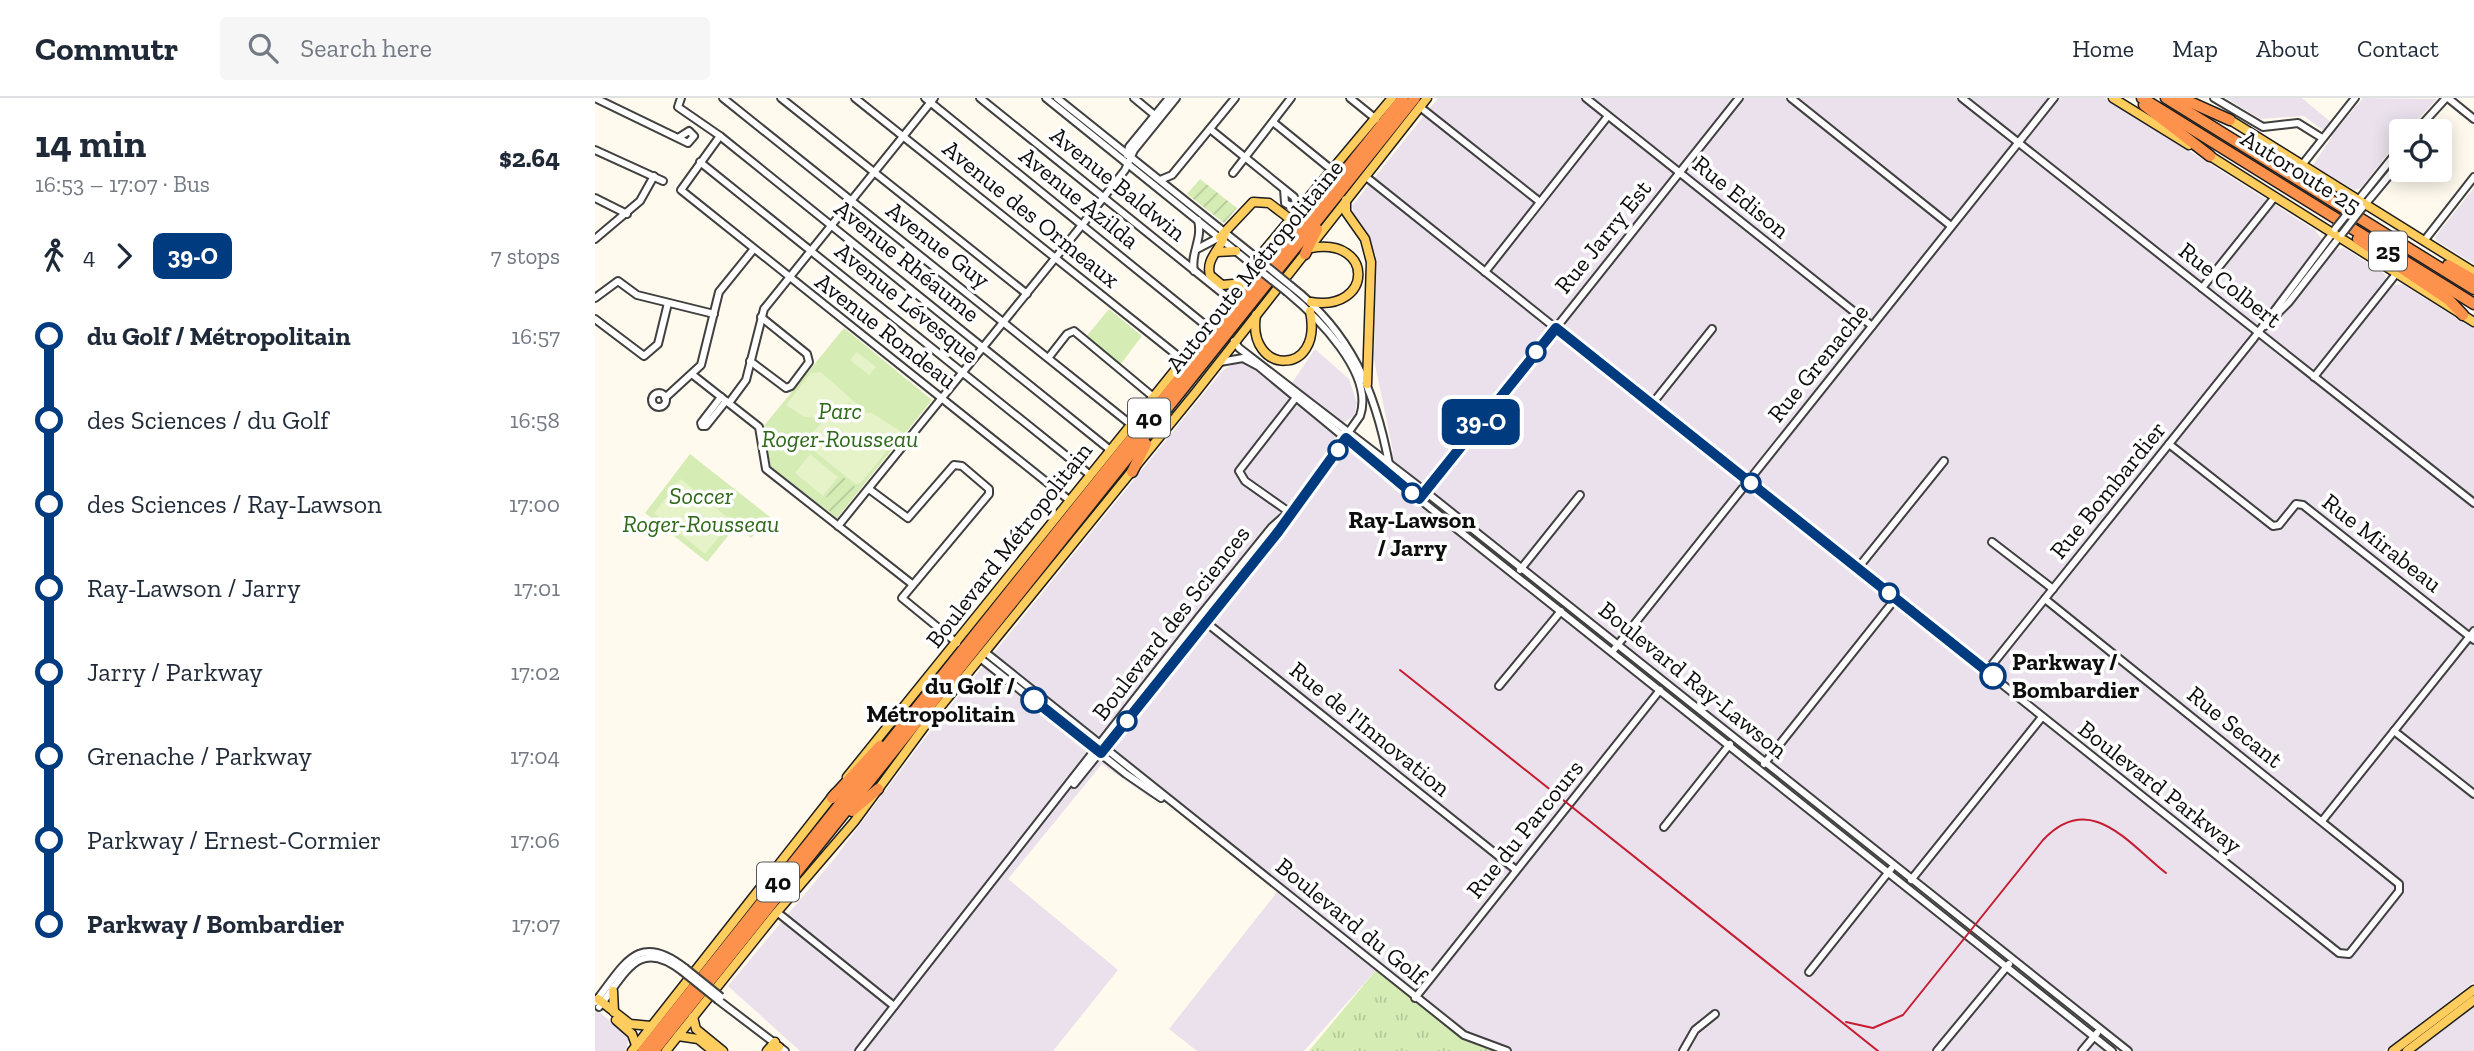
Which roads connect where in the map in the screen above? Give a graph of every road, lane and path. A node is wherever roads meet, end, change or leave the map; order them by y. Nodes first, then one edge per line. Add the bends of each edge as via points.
1 (595, 98) edge
2 (681, 98) edge
3 (723, 98) edge
4 (781, 98) edge
5 (855, 98) edge
6 (980, 98) edge
7 (1046, 98) edge
8 (1057, 98) edge
9 (1134, 98) edge
10 (1168, 98) edge
11 (1176, 98) edge
12 (1235, 98) edge
13 (1291, 98) edge
14 (1350, 98) edge
15 (1392, 98) edge
16 (1403, 98) edge
17 (1427, 98) edge
18 (1586, 98) edge
19 (1739, 98) edge
20 (1791, 98) edge
21 (1962, 98) edge
22 (2054, 98) edge
23 (2113, 98) edge
24 (2135, 98) edge
25 (2142, 98) edge
26 (2166, 98) edge
27 (2181, 98) edge
28 (2195, 98) edge
29 (2214, 98) edge
30 (2355, 98) edge
31 (2447, 98) edge
32 (929, 99) edge
33 (1418, 103) edge
34 (2435, 112) junction
35 (1157, 116) junction
36 (1608, 116) junction
37 (1376, 119) junction
38 (2428, 119) edge
39 (2430, 119) edge
40 (2474, 119) edge
41 (2230, 120) junction
42 (1273, 122) junction
43 (1210, 129) junction
44 (720, 136) junction
45 (903, 136) junction
46 (1372, 137) junction
47 (678, 138) dead end
48 (2322, 138) junction
49 (2018, 143) junction
50 (595, 150) edge
51 (2210, 156) junction
52 (1244, 157) junction
53 (1128, 158) junction
54 (700, 162) junction
55 (2302, 164) junction
56 (2389, 164) edge
57 (1332, 170) junction
58 (874, 172) junction
59 (1233, 173) dead end
60 (1679, 173) junction
61 (2389, 174) edge
62 (654, 176) junction
63 (1365, 176) junction
64 (2474, 177) edge
65 (1160, 180) junction
66 (663, 181) dead end
67 (1284, 189) dead end
68 (1104, 197) junction
69 (2302, 197) junction
70 (595, 198) edge
71 (2274, 198) junction
72 (2329, 198) junction
73 (1346, 200) junction
74 (852, 201) junction
75 (1540, 202) junction
76 (2360, 204) junction
77 (1328, 207) junction
78 (627, 214) junction
79 (1290, 219) junction
80 (1198, 220) junction
81 (1082, 225) junction
82 (832, 226) junction
83 (1951, 226) junction
84 (2337, 234) junction
85 (1223, 236) junction
86 (595, 239) edge
87 (2424, 240) junction
88 (1197, 249) junction
89 (753, 250) junction
90 (811, 251) junction
91 (1216, 251) junction
92 (1236, 251) junction
93 (1308, 251) junction
94 (1056, 257) junction
95 (1254, 260) junction
96 (1194, 271) junction
97 (1485, 272) junction
98 (2474, 272) edge
99 (2396, 274) junction
100 (789, 278) junction
101 (2474, 280) edge
102 (1244, 283) junction
103 (2202, 288) junction
104 (2474, 289) edge
105 (1027, 294) junction
106 (595, 298) edge
107 (1231, 300) junction
108 (668, 303) junction
109 (2474, 304) edge
110 (1310, 306) junction
111 (714, 314) junction
112 (1256, 315) junction
113 (2463, 315) junction
114 (761, 317) junction
115 (595, 319) edge
116 (1004, 322) junction
117 (2474, 322) edge
118 (1872, 326) junction
119 (1209, 328) junction
120 (1556, 328) junction
121 (1712, 329) dead end
122 (2258, 332) junction
123 (1234, 341) junction
124 (982, 347) junction
125 (1049, 357) junction
126 (1183, 360) junction
127 (750, 361) junction
128 (1218, 363) junction
129 (962, 372) junction
130 (693, 375) junction
131 (2314, 377) junction
132 (1367, 384) junction
133 (1151, 395) junction
134 (1298, 395) junction
135 (665, 398) dead end
136 (940, 398) junction
137 (725, 400) junction
138 (1652, 404) junction
139 (1171, 405) junction
140 (1129, 423) junction
141 (1347, 436) junction
142 (2169, 444) junction
143 (1109, 449) junction
144 (1944, 461) dead end
145 (1389, 464) junction
146 (1132, 472) junction
147 (1089, 474) junction
148 (1748, 481) junction
149 (869, 489) junction
150 (1425, 492) junction
151 (1580, 495) dead end
152 (1419, 499) junction
153 (1069, 500) junction
154 (2474, 503) edge
155 (1289, 512) junction
156 (838, 526) junction
157 (1478, 534) junction
158 (1472, 541) junction
159 (1992, 542) dead end
160 (1858, 568) junction
161 (1522, 569) junction
162 (1516, 576) junction
163 (912, 584) junction
164 (2053, 589) junction
165 (1896, 598) junction
166 (2045, 600) junction
167 (1566, 604) junction
168 (1560, 612) junction
169 (1199, 617) junction
170 (1206, 622) junction
171 (2472, 636) edge
172 (957, 643) junction
173 (1618, 645) junction
174 (1612, 652) junction
175 (982, 655) junction
176 (1987, 671) junction
177 (1666, 683) junction
178 (1499, 686) dead end
179 (1660, 691) junction
180 (912, 714) junction
181 (2042, 718) junction
182 (2395, 731) junction
183 (1735, 738) junction
184 (1729, 746) junction
185 (1101, 748) junction
186 (1765, 762) junction
187 (1759, 770) junction
188 (878, 789) junction
189 (2474, 794) edge
190 (832, 798) junction
191 (2322, 821) junction
192 (833, 827) junction
193 (1664, 827) dead end
194 (1894, 865) junction
195 (1517, 870) junction
196 (1888, 872) junction
197 (1912, 879) junction
198 (1906, 886) junction
199 (2401, 886) joint
200 (777, 912) junction
201 (2014, 960) junction
202 (2006, 966) junction
203 (684, 970) junction
204 (1809, 972) dead end
205 (2474, 990) edge
206 (613, 991) junction
207 (1415, 998) junction
208 (2474, 1000) edge
209 (598, 1003) edge
210 (894, 1006) junction
211 (614, 1012) junction
212 (1715, 1014) dead end
213 (693, 1017) junction
214 (652, 1026) junction
215 (2100, 1029) junction
216 (678, 1036) junction
217 (2094, 1036) junction
218 (2113, 1039) junction
219 (778, 1047) edge
220 (637, 1049) edge
221 (2110, 1049) edge
222 (655, 1051) edge
223 (666, 1051) edge
224 (713, 1051) edge
225 (723, 1051) edge
226 (767, 1051) edge
227 (859, 1051) edge
228 (1507, 1051) edge
229 (1683, 1051) edge
230 (1937, 1051) edge
231 (2082, 1051) edge
232 (2128, 1051) edge
233 (2393, 1051) edge
234 (2407, 1051) edge

1 - 47 street
2 - 44 street, Avenue Rhéaume via 678,107
3 - 74 street, Avenue Guy
4 - 58 street
5 - 45 street, Avenue des Ormeaux
6 - 68 street, Avenue Baldwin
7 - 53 street
8 - 53 street
9 - 35 street
10 - 35 street
11 - 35 street
12 - 43 street
13 - 42 street
14 - 37 street
15 - 37 main road, Boulevard Métropolitain
16 - 46 highway, Autoroute Métropolitaine / 40
17 - 33 main road, Boulevard Métropolitain
18 - 36 street, Rue Edison
19 - 60 street, Rue Jarry Est
20 - 83 street
21 - 49 street, Rue Colbert
22 - 49 street, Rue Grenache
23 - 51 main road
24 - 51 highway
25 - 69 highway, Autoroute 25 / 25
26 - 72 highway, Autoroute 25 / 25
27 - 41 highway
28 - 41 main road
29 - 48 street via 2263,127 2298,123
30 - 48 street
31 - 34 street
31 - 40 street
32 - 45 street
32 - 81 street, Avenue Azilda
33 - 63 main road, Boulevard Métropolitain
33 - 75 street
33 - 77 highway, Autoroute Métropolitaine / 40
34 - 38 street
34 - 39 street
35 - 53 street via 1129,147
36 - 60 street, Rue Edison
36 - 75 street
37 - 57 main road, Boulevard Métropolitain
41 - 55 main road
42 - 52 street
42 - 57 street
43 - 52 street
43 - 65 street via 1172,176
44 - 54 street
44 - 82 street, Avenue Rhéaume
45 - 58 street
45 - 94 street, Avenue des Ormeaux
46 - 95 highway
46 - 180 highway, Autoroute Métropolitaine / 40
48 - 55 street
49 - 83 street, Rue Grenache
49 - 103 street, Rue Colbert
50 - 62 street
51 - 71 main road
52 - 59 street
52 - 67 street
53 - 65 street
53 - 68 street
53 - 80 street
54 - 89 street, Avenue Rondeau via 681,190
54 - 90 street, Avenue Lévesque
55 - 76 main road
56 - 76 street, Rue Bombardier
57 - 79 main road, Boulevard Métropolitain
58 - 74 street
58 - 105 street
60 - 118 street, Rue Edison
60 - 120 street, Rue Jarry Est
61 - 76 street, Rue Bombardier
62 - 66 street
62 - 78 street via 641,201
63 - 73 main road, Boulevard Métropolitain
63 - 97 street, Boulevard Parkway
64 - 87 street
65 - 85 street
68 - 81 street
68 - 96 street, Avenue Baldwin
69 - 109 highway, Autoroute 25 / 25
69 - 113 highway via 2449,300
70 - 78 street
71 - 84 main road
71 - 103 street
72 - 101 highway
72 - 104 highway, Autoroute 25 / 25
73 - 93 main road, Boulevard Métropolitain
73 - 132 main road via 1346,212 1365,239 1371,262
74 - 82 street
74 - 116 street, Avenue Guy
75 - 97 street
76 - 84 street, Rue Bombardier, bridge
76 - 87 main road
77 - 93 highway
77 - 139 highway, Autoroute Métropolitaine / 40
78 - 86 street
79 - 85 main road via 1269,202 1253,202
79 - 95 main road, Boulevard Métropolitain
80 - 85 street
80 - 88 street via 1201,235
81 - 94 street
81 - 119 street, Avenue Azilda
82 - 90 street
82 - 124 street, Avenue Rhéaume
83 - 118 street, Rue Grenache
84 - 99 main road
84 - 122 street, Rue Bombardier
85 - 88 street
85 - 91 main road
85 - 92 street
85 - 95 street
87 - 98 main road
88 - 96 street via 1192,258
89 - 100 street, Avenue Rondeau
89 - 111 street via 719,292
90 - 100 street
90 - 129 street, Avenue Lévesque
91 - 92 main road
91 - 102 main road via 1208,266 1213,280 1225,286
92 - 95 street
93 - 110 main road via 1331,245 1344,249 1354,260 1358,275 1354,290 1341,302
93 - 112 main road, Boulevard Métropolitain
94 - 105 street
94 - 126 street, Avenue des Ormeaux
95 - 102 main road, Boulevard Métropolitain
95 - 110 street, bridge
96 - 107 street, Avenue Baldwin
97 - 120 street, Boulevard Parkway
99 - 113 main road
99 - 131 street
100 - 114 street
100 - 136 street, Avenue Rondeau
102 - 107 main road, Boulevard Métropolitain
103 - 122 street, Rue Colbert
105 - 116 street
106 - 108 street via 618,281 637,295
107 - 119 main road, Boulevard Métropolitain
108 - 111 street
108 - 115 street via 658,344 644,356
110 - 112 main road via 1310,344 1301,355 1286,360 1270,357 1260,348 1254,333
110 - 132 street via 1344,339
110 - 141 street, Boulevard des Sciences via 1337,343 1359,388 1362,410
111 - 130 street via 702,363
112 - 123 main road, Boulevard Métropolitain
113 - 117 main road
114 - 127 street
114 - 127 street via 807,354 809,362 786,388
116 - 124 street
116 - 125 street, Avenue Guy
118 - 148 street, Rue Grenache
119 - 126 main road, Boulevard Métropolitain
120 - 138 street, Boulevard Parkway
120 - 150 street, Rue Jarry Est
121 - 138 street
122 - 131 street, Rue Colbert
122 - 142 street, Rue Bombardier
123 - 128 main road, Boulevard Métropolitain
123 - 134 street, Boulevard Ray-Lawson
124 - 129 street
124 - 143 street, Avenue Rhéaume
125 - 133 street via 1074,331
125 - 140 street, Avenue Guy
126 - 133 main road, Boulevard Métropolitain
127 - 137 street via 745,382
128 - 134 street, Boulevard Ray-Lawson via 1249,360
128 - 146 main road, Boulevard Métropolitain
129 - 136 street
129 - 147 street, Avenue Lévesque
130 - 135 street
130 - 137 street
131 - 154 street, Rue Colbert
132 - 145 street
133 - 140 main road, Boulevard Métropolitain
134 - 141 street, Boulevard Ray-Lawson
134 - 155 street via 1239,471 1245,481
136 - 149 street
136 - 153 street, Avenue Rondeau
137 - 156 street via 759,427 766,469
138 - 148 street, Boulevard Parkway
139 - 146 highway
139 - 192 highway, Autoroute Métropolitaine / 40
140 - 143 main road, Boulevard Métropolitain
141 - 145 street, Boulevard Ray-Lawson
141 - 152 street, Boulevard Ray-Lawson
141 - 155 street, Boulevard des Sciences
142 - 164 street, Rue Bombardier
142 - 171 street, Rue Mirabeau via 2273,526 2296,504 2303,505
143 - 147 main road, Boulevard Métropolitain
144 - 160 street
145 - 150 street, Boulevard Ray-Lawson
146 - 175 main road, Boulevard Métropolitain
147 - 153 main road, Boulevard Métropolitain
148 - 160 street, Boulevard Parkway
148 - 173 street, Rue Grenache
149 - 156 street
149 - 163 street via 908,518 954,465 962,466 989,489
150 - 152 street, Rue Jarry Est
150 - 157 street, Boulevard Ray-Lawson
151 - 161 street
152 - 158 street, Boulevard Ray-Lawson
153 - 172 main road, Boulevard Métropolitain
155 - 169 street, Boulevard des Sciences
155 - 170 street, Boulevard des Sciences
156 - 163 street
157 - 158 street
157 - 161 street, Boulevard Ray-Lawson
158 - 162 street, Boulevard Ray-Lawson
159 - 164 street
160 - 165 street, Boulevard Parkway
161 - 162 street
161 - 167 street, Boulevard Ray-Lawson
162 - 168 street, Boulevard Ray-Lawson
163 - 172 street via 902,601
164 - 166 street, Rue Bombardier
165 - 176 street, Boulevard Parkway
165 - 186 street
166 - 176 street, Rue Bombardier
166 - 191 street, Rue Secant
167 - 168 street
167 - 173 street, Boulevard Ray-Lawson
168 - 174 street, Boulevard Ray-Lawson
168 - 178 street
169 - 170 street, Rue de l'Innovation
169 - 185 street, Boulevard des Sciences
170 - 185 street, Boulevard des Sciences
170 - 195 street, Rue de l'Innovation
171 - 182 street
172 - 190 main road, Boulevard Métropolitain
173 - 174 street, Rue Grenache
173 - 177 street, Boulevard Ray-Lawson
174 - 179 street, Boulevard Ray-Lawson
175 - 185 street, Boulevard du Golf
175 - 188 main road, Boulevard Métropolitain
176 - 181 street, Boulevard Parkway
177 - 179 street, Rue du Parcours
177 - 183 street, Boulevard Ray-Lawson
179 - 184 street, Boulevard Ray-Lawson
179 - 195 street, Rue du Parcours
180 - 190 highway
180 - 220 highway, Autoroute Métropolitaine / 40
181 - 197 street
181 - 199 street, Boulevard Parkway via 2342,955 2351,952
182 - 189 street
182 - 191 street
183 - 184 street
183 - 186 street, Boulevard Ray-Lawson
184 - 187 street, Boulevard Ray-Lawson
184 - 193 street
185 - 207 street, Boulevard du Golf
185 - 210 street, Boulevard des Sciences
186 - 187 street
186 - 194 street, Boulevard Ray-Lawson
187 - 196 street, Boulevard Ray-Lawson
188 - 192 highway
188 - 200 main road, Boulevard Métropolitain
190 - 214 main road, Boulevard Métropolitain
191 - 199 street, Rue Secant
192 - 222 highway, Autoroute Métropolitaine / 40
194 - 196 street
194 - 197 street, Boulevard Ray-Lawson
195 - 207 street, Rue du Parcours
196 - 198 street, Boulevard Ray-Lawson
196 - 204 street
197 - 198 street
197 - 201 street, Boulevard Ray-Lawson
198 - 202 street, Boulevard Ray-Lawson
200 - 210 street
200 - 213 main road, Boulevard Métropolitain
201 - 202 street
201 - 215 street, Boulevard Ray-Lawson
202 - 217 street, Boulevard Ray-Lawson
202 - 230 street
203 - 206 street via 660,957 644,957
203 - 209 street via 664,953 641,953 632,958
203 - 219 street, bridge
205 - 233 main road
206 - 209 street
206 - 211 main road
207 - 228 street, Boulevard du Golf via 1469,1038
208 - 234 main road
209 - 211 main road
209 - 220 main road via 631,1032
210 - 227 street, Boulevard des Sciences
211 - 214 main road via 634,1026
212 - 229 street via 1695,1030
213 - 216 main road, Boulevard Métropolitain
213 - 225 main road via 696,1029
214 - 220 main road, Boulevard Métropolitain
215 - 217 street
215 - 218 street, Boulevard Ray-Lawson
216 - 223 main road, Boulevard Métropolitain
216 - 224 main road via 695,1038
217 - 221 street, Boulevard Ray-Lawson
217 - 231 street
218 - 221 street
218 - 232 street, Boulevard Ray-Lawson
219 - 226 main road

